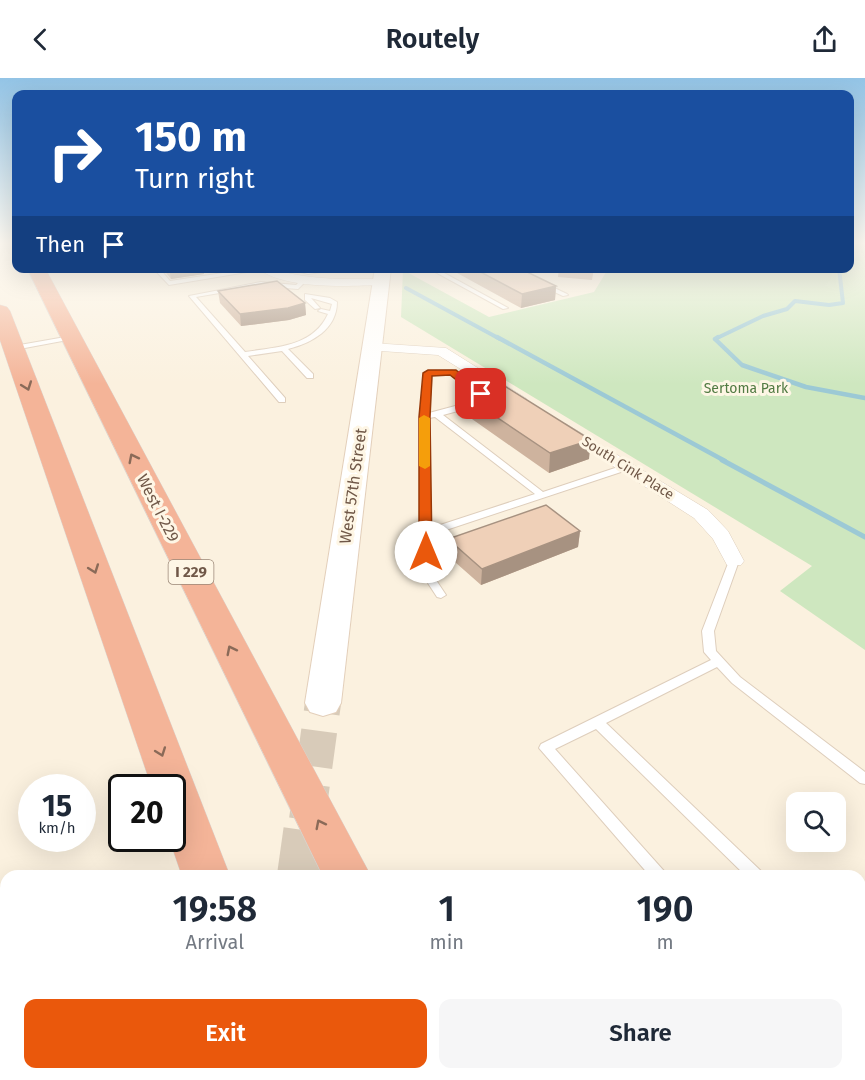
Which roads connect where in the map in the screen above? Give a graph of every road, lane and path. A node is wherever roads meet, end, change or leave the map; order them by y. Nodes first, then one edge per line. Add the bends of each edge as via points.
1 (47, 290) edge
2 (225, 290) edge
3 (305, 290) edge
4 (380, 290) edge
5 (471, 290) edge
6 (553, 290) edge
7 (307, 295) junction
8 (565, 296) dead end
9 (505, 308) dead end
10 (0, 311) edge
11 (331, 314) junction
12 (70, 338) junction
13 (282, 347) junction
14 (372, 347) junction
15 (14, 348) junction
16 (242, 355) junction
17 (310, 376) dead end
18 (282, 400) dead end
19 (537, 411) edge
20 (437, 414) junction
21 (424, 417) junction
22 (557, 423) edge
23 (627, 467) junction
24 (542, 495) junction
25 (426, 532) junction
26 (734, 561) joint
27 (441, 595) dead end
28 (717, 662) junction
29 (323, 703) tunnel mouth
30 (598, 723) junction
31 (865, 778) edge
32 (204, 870) edge
33 (344, 870) edge
34 (654, 870) edge
35 (750, 870) edge

1 - 12 highway, West I-229 / I 229
2 - 16 lane via 193,295
3 - 7 lane
4 - 14 main road, West 57th Street
5 - 9 lane
6 - 8 lane
7 - 11 lane via 319,310
7 - 11 lane via 333,302
10 - 15 highway
11 - 13 lane via 320,333
12 - 15 lane
33 -> 12 highway, West I-229 / I 229
13 - 16 lane
13 - 17 lane
14 - 19 street via 441,351
14 - 29 main road, West 57th Street
15 -> 32 highway
16 - 18 lane
20 - 21 lane
20 - 21 lane via 477,403 481,394 452,372 428,373
20 - 24 lane
21 - 25 lane
22 - 23 street, South Cink Place
23 - 24 lane
23 - 26 street, South Cink Place via 701,514 729,545
24 - 25 lane
25 - 27 lane via 425,571
26 - 28 lane via 708,631 710,652
28 - 30 lane
28 - 31 lane
30 - 34 lane via 546,748
30 - 35 lane

